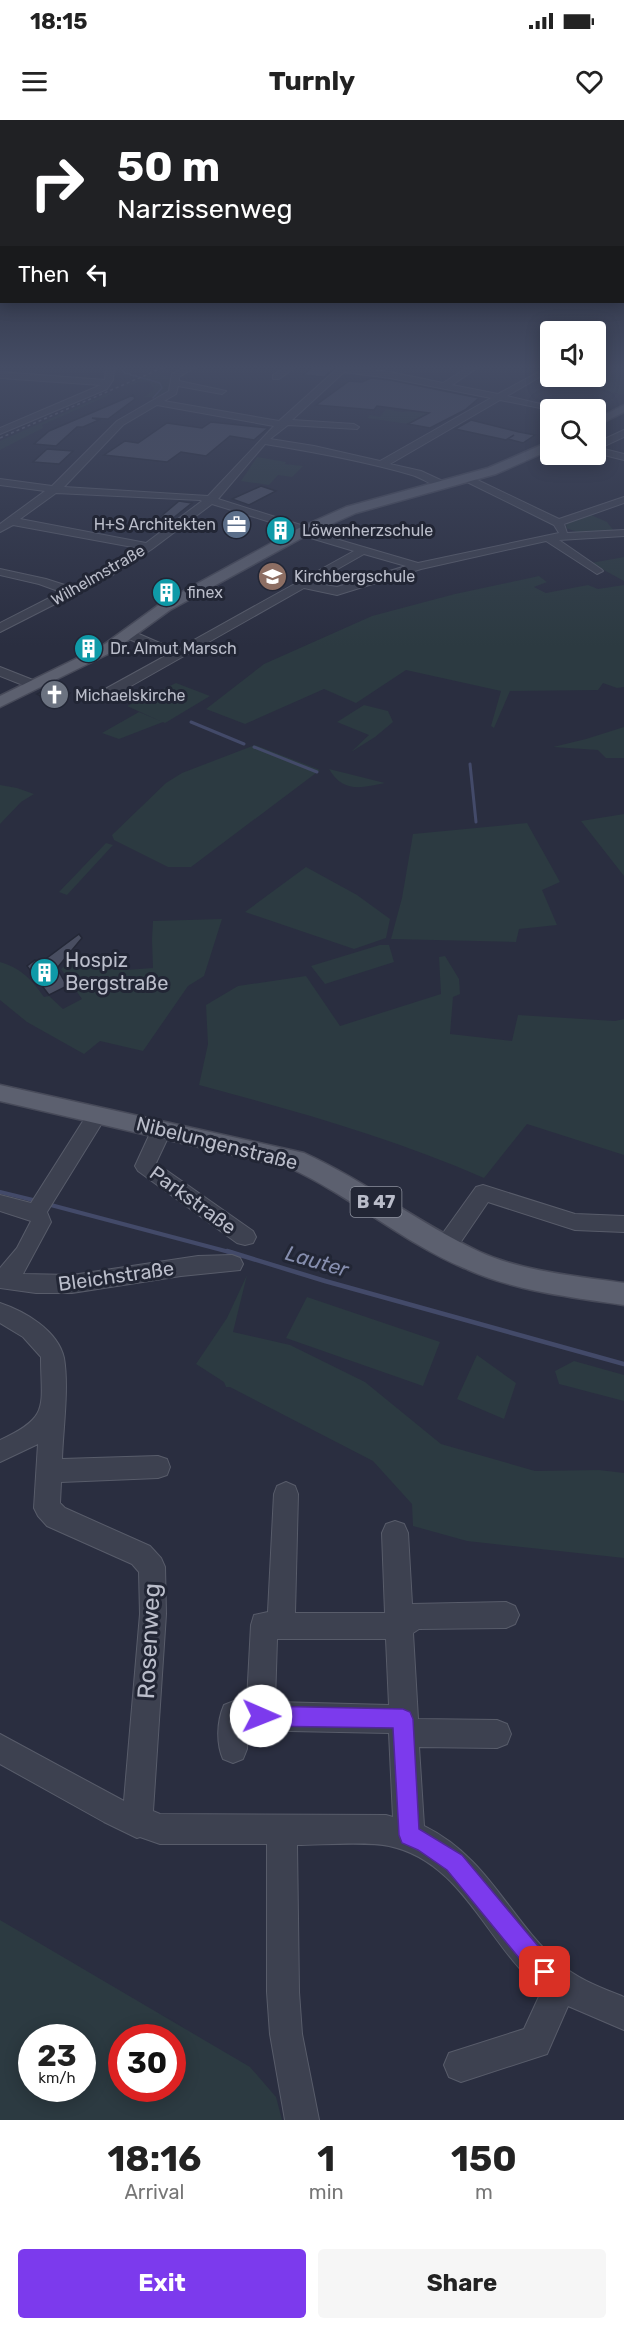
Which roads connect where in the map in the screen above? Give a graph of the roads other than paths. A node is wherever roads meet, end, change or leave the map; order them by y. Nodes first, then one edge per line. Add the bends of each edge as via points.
1 (85, 459) edge
2 (248, 459) edge
3 (368, 459) edge
4 (390, 459) edge
5 (522, 459) edge
6 (381, 465) junction
7 (467, 478) junction
8 (0, 482) edge
9 (442, 485) junction
10 (56, 490) junction
11 (208, 499) junction
12 (624, 500) edge
13 (11, 521) junction
14 (558, 523) junction
15 (0, 529) edge
16 (304, 531) junction
17 (624, 533) edge
18 (567, 536) junction
19 (548, 537) junction
20 (148, 547) junction
21 (363, 550) junction
22 (418, 566) junction
23 (597, 571) dead end
24 (0, 572) edge
25 (301, 584) junction
26 (72, 592) junction
27 (0, 628) edge
28 (128, 634) junction
29 (177, 655) junction
30 (0, 671) edge
31 (33, 685) junction
32 (103, 696) dead end
33 (0, 702) edge
34 (0, 1093) edge
35 (97, 1115) junction
36 (162, 1130) junction
37 (0, 1203) edge
38 (40, 1206) junction
39 (624, 1224) edge
40 (245, 1237) dead end
41 (446, 1246) junction
42 (232, 1264) dead end
43 (0, 1279) edge
44 (624, 1294) edge
45 (0, 1312) edge
46 (52, 1415) junction
47 (0, 1451) edge
48 (158, 1467) dead end
49 (49, 1471) junction
50 (286, 1494) dead end
51 (395, 1533) dead end
52 (506, 1615) dead end
53 (281, 1626) junction
54 (400, 1626) junction
55 (261, 1716) junction
56 (403, 1726) junction
57 (497, 1734) dead end
58 (0, 1748) edge
59 (232, 1749) dead end
60 (137, 1822) junction
61 (282, 1831) junction
62 (409, 1835) junction
63 (561, 1985) junction
64 (624, 2014) edge
65 (461, 2065) dead end
66 (302, 2120) edge

1 - 10 street
2 - 11 street, Wilhelmstraße
3 - 6 street
4 - 6 street
5 - 7 main road
6 - 9 street via 428,477
7 - 9 main road
7 - 14 street
8 - 10 street
9 - 16 main road via 351,510
10 - 11 street
10 - 13 street
11 - 16 street
11 - 20 street, Wilhelmstraße
12 - 14 street
13 - 15 street
13 - 20 street
14 - 18 street
16 - 21 street
16 - 28 main road via 165,607
17 - 18 street
18 - 19 street
19 - 22 street
19 - 23 street
20 - 26 street, Wilhelmstraße
21 - 22 street
21 - 25 street
22 - 25 street via 337,591
24 - 26 street
25 - 29 street
26 - 27 street, Wilhelmstraße
28 - 29 street
28 - 31 main road via 107,649
29 - 32 street
30 - 31 street
31 - 33 main road
34 - 35 main road, Nibelungenstraße / B 47
35 - 36 main road, Nibelungenstraße / B 47
35 - 38 street
36 - 40 street, Parkstraße via 145,1166
36 - 41 main road, Nibelungenstraße / B 47 via 272,1154 322,1171
37 - 38 street
38 - 43 street via 38,1228 18,1263
39 - 41 street via 575,1222 483,1193
41 - 44 main road, Nibelungenstraße / B 47 via 474,1261 512,1272
42 - 43 street, Bleichstraße via 206,1263 64,1285
45 - 46 street, Rosenweg via 27,1327 49,1349
46 - 47 street via 26,1439
46 - 49 street, Rosenweg
48 - 49 street
49 - 60 street, Rosenweg via 47,1508 56,1517 141,1555 152,1567 153,1614
50 - 53 street
51 - 54 street
52 - 54 street via 416,1616
53 - 54 street
53 - 55 street via 264,1625
54 - 56 street
55 - 56 street
55 - 59 street via 234,1715
56 - 57 street
56 - 62 street
58 - 60 street
60 - 61 street via 160,1829
61 - 62 street via 386,1830
61 - 66 street via 283,1992 286,2034
62 - 63 street via 455,1863 532,1959
63 - 64 street
63 - 65 street via 535,2042

